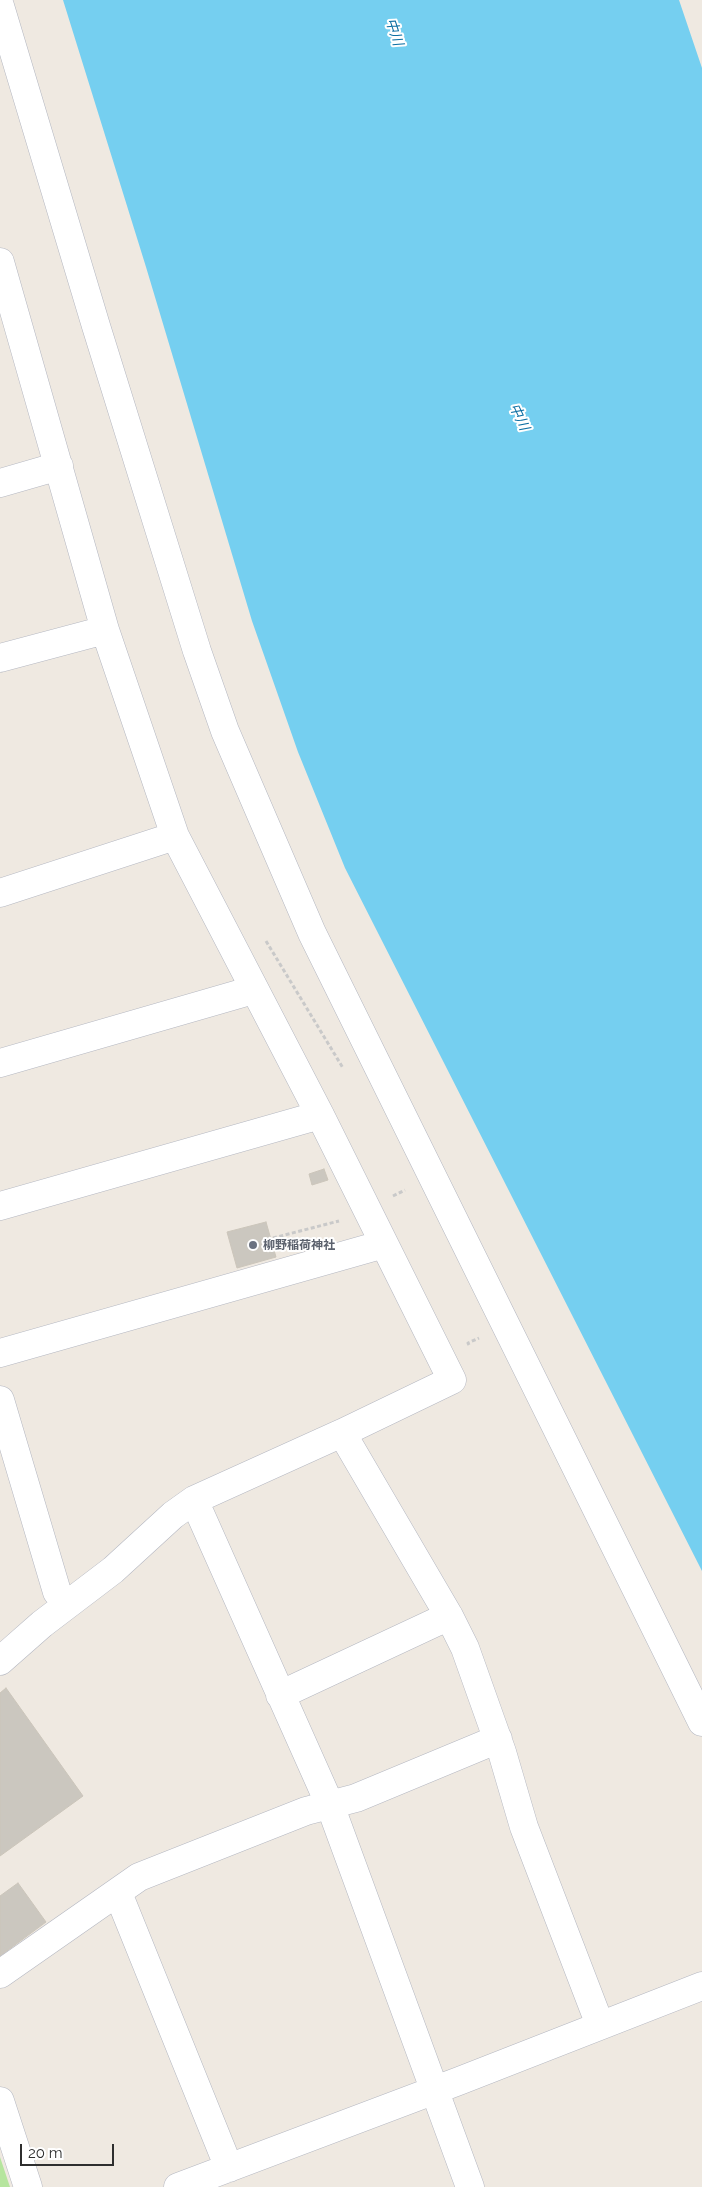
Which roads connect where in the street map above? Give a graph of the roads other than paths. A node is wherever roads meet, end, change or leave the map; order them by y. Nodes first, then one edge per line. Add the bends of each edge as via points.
1 (0, 6) edge
2 (0, 262) edge
3 (5, 296) edge
4 (58, 466) junction
5 (0, 483) edge
6 (105, 630) junction
7 (0, 658) edge
8 (175, 836) junction
9 (0, 893) edge
10 (253, 990) junction
11 (0, 1063) edge
12 (320, 1115) junction
13 (0, 1206) edge
14 (384, 1244) junction
15 (0, 1353) edge
16 (0, 1400) edge
17 (4, 1429) edge
18 (342, 1433) junction
19 (194, 1500) junction
20 (67, 1605) junction
21 (449, 1616) junction
22 (0, 1661) edge
23 (280, 1695) junction
24 (702, 1722) edge
25 (498, 1739) junction
26 (330, 1805) junction
27 (118, 1893) junction
28 (0, 1974) edge
29 (702, 1986) edge
30 (600, 2025) junction
31 (434, 2090) junction
32 (0, 2100) edge
33 (229, 2168) junction
34 (28, 2187) edge
35 (178, 2187) edge
36 (470, 2187) edge

1 - 24 street via 96,326 225,732 312,933
2 - 3 street
3 - 4 street
4 - 5 street
4 - 6 street
6 - 7 street
6 - 8 street
8 - 9 street
8 - 10 street
10 - 11 street
10 - 12 street
12 - 13 street
12 - 14 street
14 - 15 street
14 - 18 street via 452,1380
16 - 17 street
17 - 20 street via 57,1592
18 - 19 street
18 - 21 street
19 - 20 street via 114,1570
19 - 23 street
20 - 22 street
21 - 23 street
21 - 25 street via 465,1648
23 - 26 street
25 - 26 street via 356,1798
25 - 30 street via 524,1827
26 - 27 street via 306,1811 140,1877
26 - 31 street
27 - 28 street
27 - 33 street
29 - 30 street
30 - 31 street
31 - 33 street
31 - 36 street
32 - 34 street
33 - 35 street

